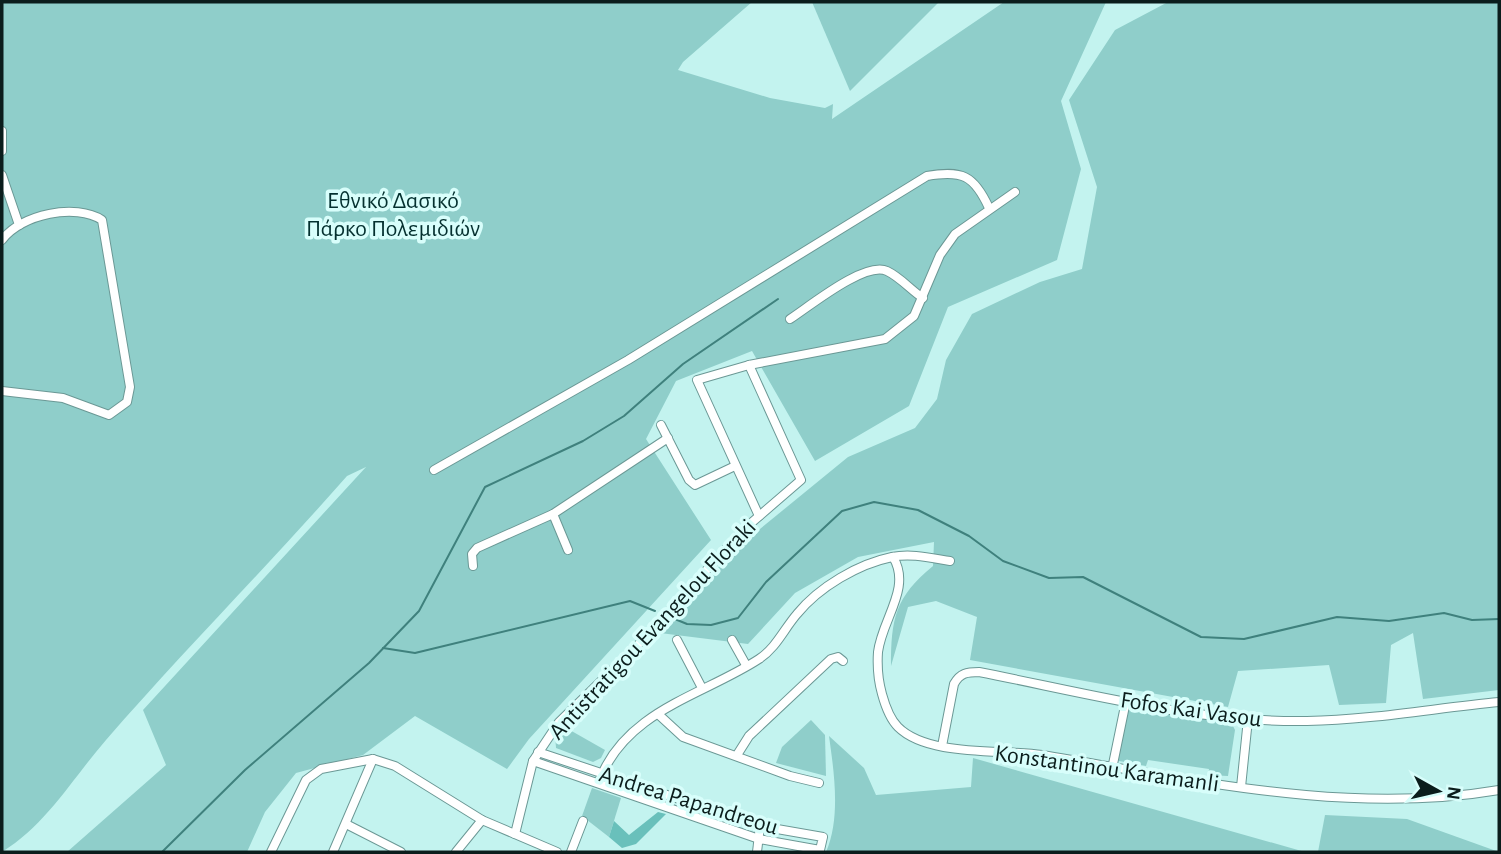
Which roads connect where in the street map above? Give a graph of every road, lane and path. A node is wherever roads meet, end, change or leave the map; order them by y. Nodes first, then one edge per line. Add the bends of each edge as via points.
1 (2, 131) edge
2 (2, 150) edge
3 (2, 175) edge
4 (1015, 192) dead end
5 (989, 208) junction
6 (19, 225) junction
7 (2, 240) edge
8 (923, 298) junction
9 (790, 319) dead end
10 (749, 365) junction
11 (2, 391) edge
12 (661, 425) dead end
13 (668, 438) junction
14 (735, 466) junction
15 (433, 470) dead end
16 (553, 514) junction
17 (759, 516) junction
18 (568, 550) dead end
19 (893, 557) junction
20 (950, 561) dead end
21 (473, 566) dead end
22 (677, 640) dead end
23 (732, 640) dead end
24 (843, 661) dead end
25 (746, 665) junction
26 (702, 688) junction
27 (1126, 701) junction
28 (1499, 702) edge
29 (658, 714) junction
30 (1248, 719) junction
31 (942, 746) junction
32 (538, 752) junction
33 (737, 755) junction
34 (373, 759) junction
35 (533, 761) junction
36 (1112, 769) junction
37 (600, 779) junction
38 (819, 783) dead end
39 (1241, 787) junction
40 (1499, 790) edge
41 (482, 820) junction
42 (583, 821) dead end
43 (346, 824) junction
44 (760, 826) junction
45 (515, 834) junction
46 (759, 839) junction
47 (271, 852) edge
48 (333, 852) edge
49 (401, 852) edge
50 (456, 852) edge
51 (557, 852) edge
52 (571, 852) edge
53 (757, 852) edge

1 - 2 street
3 - 6 street
4 - 5 street
5 - 8 street via 955,234 940,255
5 - 15 street via 980,189 965,176 949,172 927,176 628,360
6 - 7 street
6 - 11 street via 42,216 75,212 102,220 130,379 127,402 114,413 104,414 63,398
8 - 9 street via 889,272 876,268
8 - 10 street via 914,316 885,339
10 - 14 street via 697,380
10 - 17 street, Antistratigou Evangelou Floraki via 801,480
12 - 13 street
13 - 14 street via 695,485
13 - 16 street
14 - 17 street
16 - 18 street
16 - 21 street via 477,548 472,554
17 - 32 street, Antistratigou Evangelou Floraki via 560,721
19 - 20 street via 919,555
19 - 25 street via 862,567 819,592 771,650
19 - 31 street, Konstantinou Karamanli via 900,586 878,651 878,677 886,708 898,727
22 - 26 street
23 - 25 street
24 - 33 street via 831,659 749,736
25 - 26 street
26 - 29 street
27 - 30 street, Fofos Kai Vasou
27 - 31 street, Fofos Kai Vasou via 967,672 954,684
27 - 36 street
28 - 30 street, Fofos Kai Vasou via 1309,721
29 - 33 street via 683,737
29 - 37 street via 629,733
30 - 39 street
31 - 36 street, Konstantinou Karamanli via 1040,755
32 - 35 street, Antistratigou Evangelou Floraki
32 - 37 street, Andrea Papandreou
33 - 38 street
34 - 41 street via 395,766
34 - 43 street
34 - 47 street via 321,769 306,780
35 - 37 street, Andrea Papandreou
35 - 45 street, Antistratigou Evangelou Floraki
36 - 39 street, Konstantinou Karamanli
37 - 44 street, Andrea Papandreou
37 - 46 street, Andrea Papandreou
39 - 40 street, Konstantinou Karamanli via 1384,800
41 - 45 street
41 - 50 street
42 - 52 street
43 - 48 street
43 - 49 street
44 - 46 street
44 - 46 street, Andrea Papandreou via 822,837 820,850
45 - 51 street
46 - 53 street

